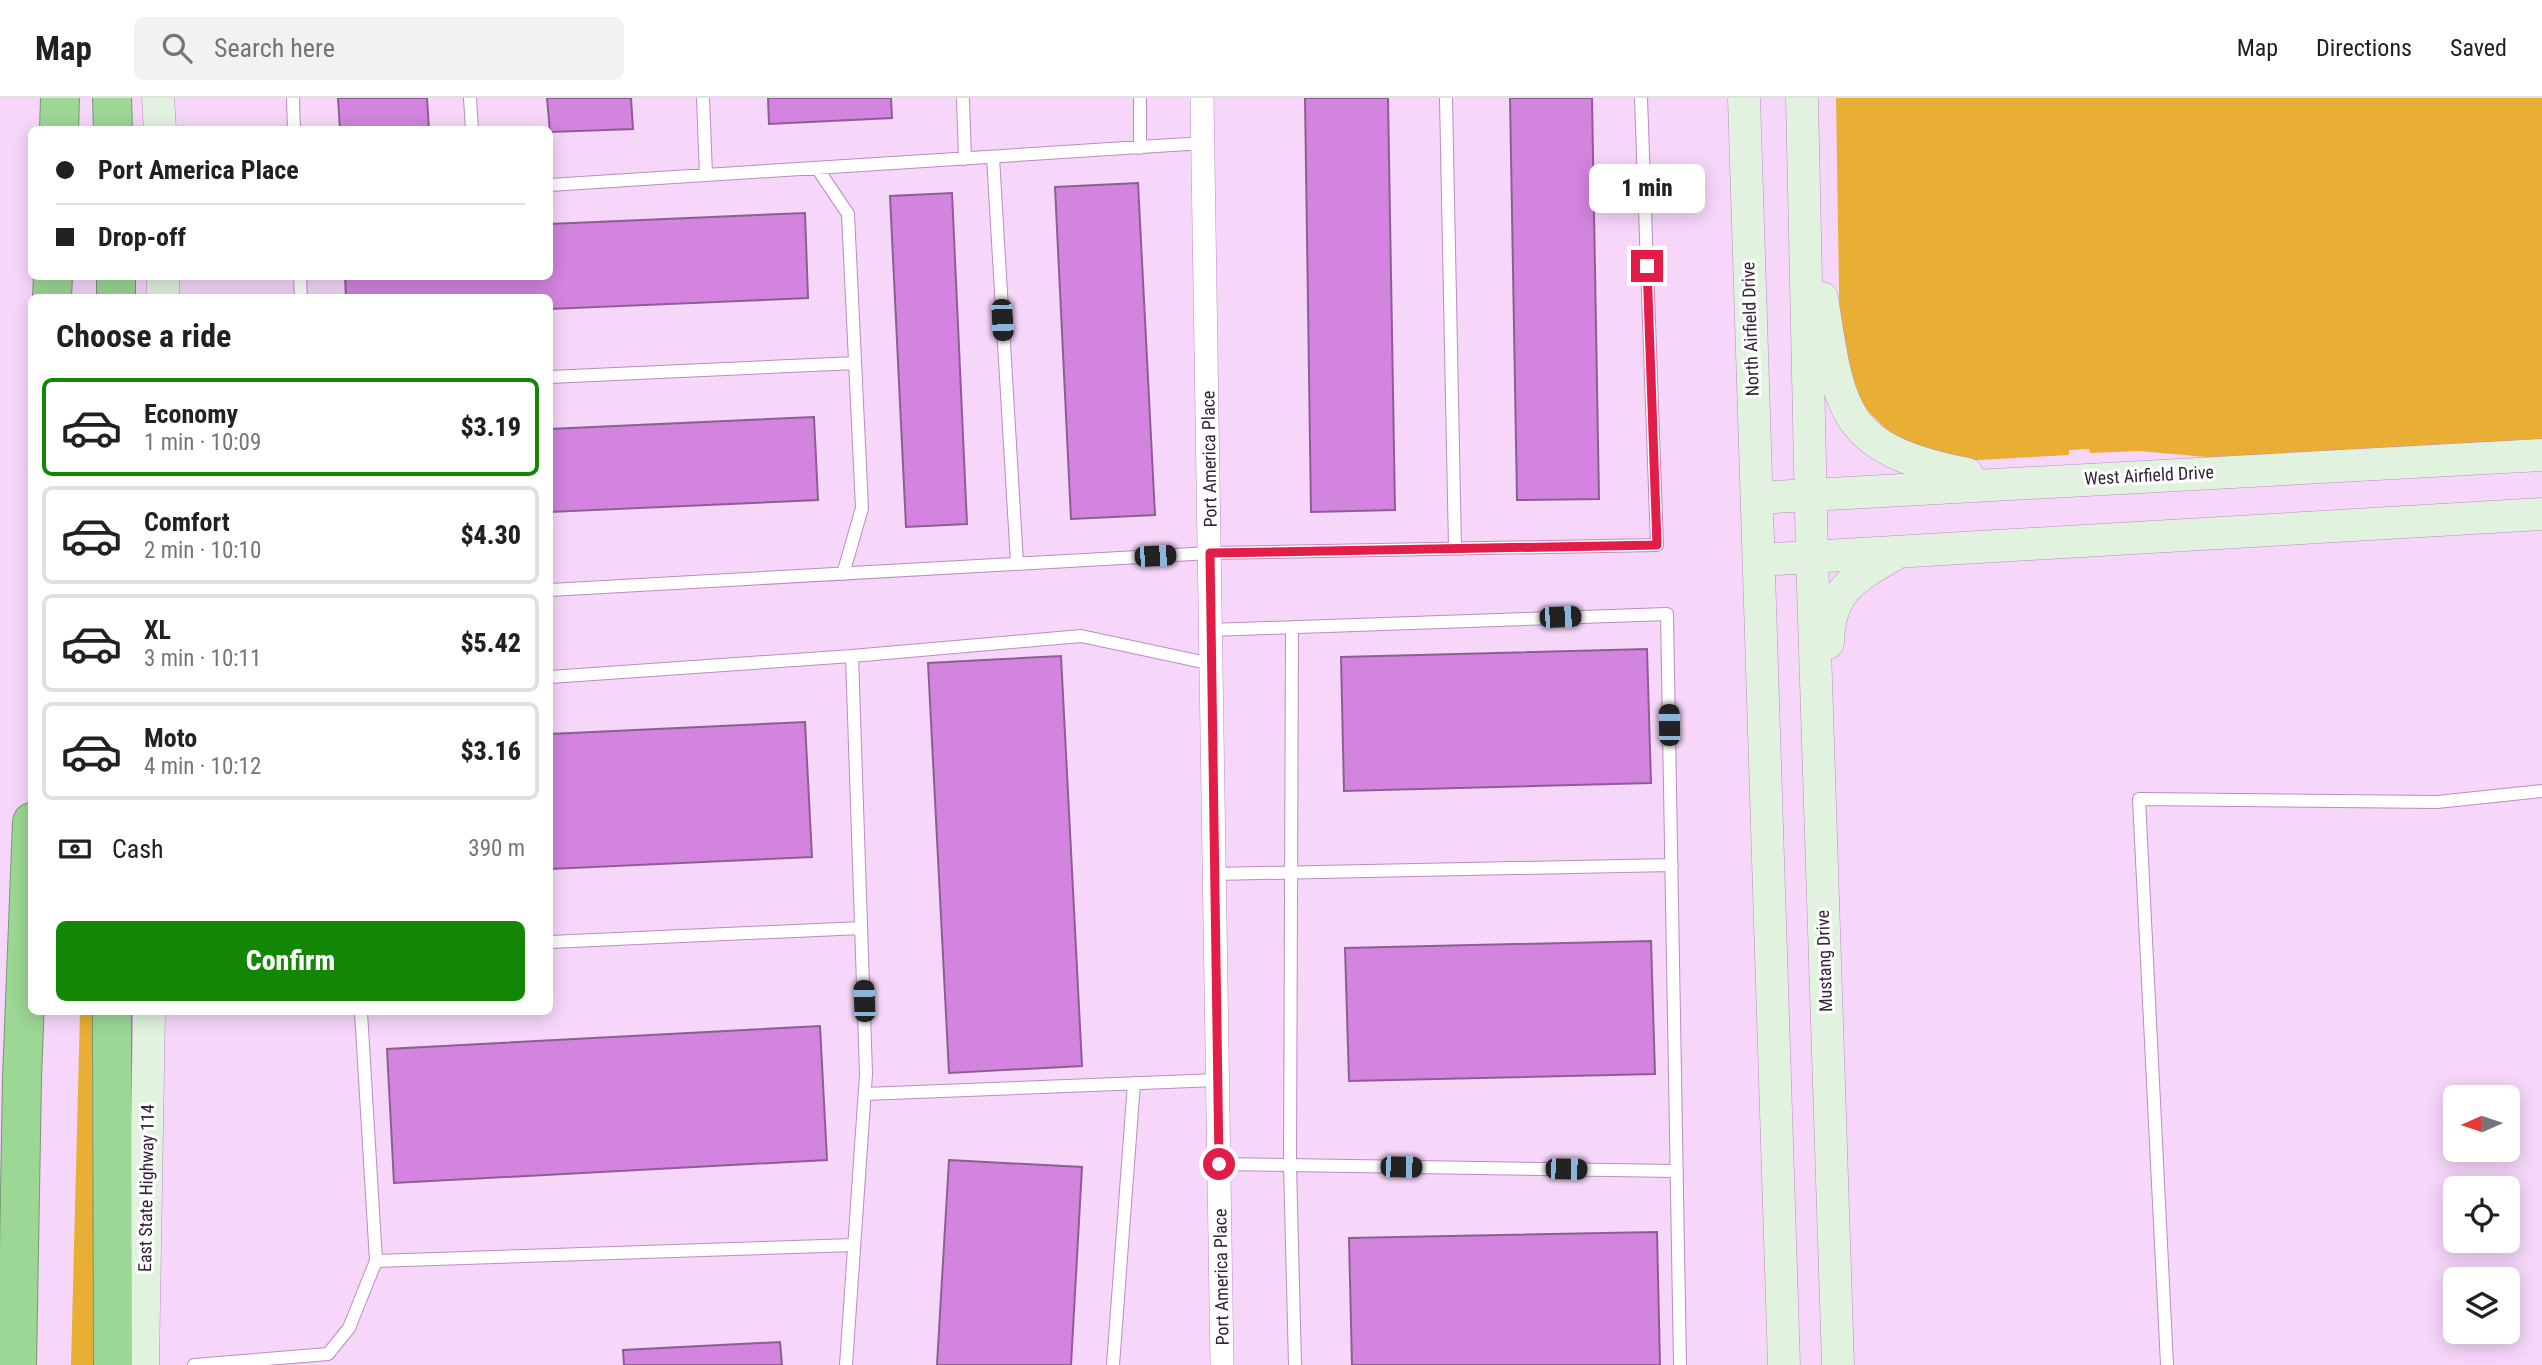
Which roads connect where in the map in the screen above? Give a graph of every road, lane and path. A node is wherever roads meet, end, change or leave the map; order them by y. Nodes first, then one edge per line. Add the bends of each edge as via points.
1 (60, 98) edge
2 (112, 98) edge
3 (159, 98) edge
4 (293, 98) edge
5 (470, 98) edge
6 (703, 98) edge
7 (963, 98) edge
8 (1140, 98) edge
9 (1202, 98) edge
10 (1446, 98) edge
11 (1642, 98) edge
12 (1744, 98) edge
13 (1802, 98) edge
14 (60, 126) edge
15 (113, 126) edge
16 (160, 126) edge
17 (294, 126) edge
18 (472, 126) edge
19 (1203, 143) junction
20 (1140, 148) junction
21 (993, 157) junction
22 (965, 159) junction
23 (1804, 162) junction
24 (817, 168) junction
25 (706, 175) junction
26 (553, 185) edge
27 (855, 363) junction
28 (553, 377) edge
29 (2542, 454) edge
30 (2012, 483) junction
31 (1811, 495) junction
32 (1757, 498) junction
33 (2542, 514) edge
34 (1455, 548) junction
35 (1900, 552) junction
36 (1210, 553) junction
37 (1812, 556) junction
38 (1759, 560) junction
39 (1017, 564) junction
40 (843, 573) junction
41 (553, 590) edge
42 (1292, 627) junction
43 (1211, 630) junction
44 (852, 656) junction
45 (1212, 664) junction
46 (553, 677) edge
47 (2542, 791) edge
48 (1672, 865) junction
49 (1821, 869) junction
50 (1290, 873) junction
51 (1214, 874) junction
52 (28, 924) edge
53 (861, 928) junction
54 (553, 942) edge
55 (113, 1015) edge
56 (149, 1015) edge
57 (361, 1015) edge
58 (1217, 1080) junction
59 (1134, 1083) junction
60 (865, 1094) junction
61 (1219, 1164) junction
62 (1290, 1165) junction
63 (1677, 1171) junction
64 (854, 1245) junction
65 (376, 1261) junction
66 (17, 1365) edge
67 (113, 1365) edge
68 (143, 1365) edge
69 (194, 1365) edge
70 (846, 1365) edge
71 (1113, 1365) edge
72 (1222, 1365) edge
73 (1295, 1365) edge
74 (1680, 1365) edge
75 (1784, 1365) edge
76 (1838, 1365) edge
77 (2167, 1365) edge

1 - 14 highway
2 - 15 highway
3 - 16 main road
4 - 17 lane
5 - 18 lane
6 - 25 lane
7 - 22 lane
8 - 20 lane
9 - 19 street, Port America Place
10 - 34 lane
11 - 34 lane via 1657,545
12 - 32 main road, North Airfield Drive
13 - 23 main road
19 - 20 lane
19 - 36 street, Port America Place
20 - 21 lane
21 - 22 lane
21 - 39 lane
22 - 24 lane
23 - 30 main road via 1834,371 1843,401 1861,432 1891,452 1927,466
23 - 31 main road
24 - 25 lane
24 - 27 lane via 848,214
25 - 26 lane
27 - 28 lane
27 - 40 lane via 862,508
29 - 30 main road, West Airfield Drive
30 - 31 main road, West Airfield Drive
31 - 32 main road, West Airfield Drive
31 - 37 main road
32 - 38 main road, North Airfield Drive
33 - 35 main road
34 - 36 lane
35 - 37 main road
35 - 49 main road via 1863,572 1839,594 1828,622
36 - 39 lane
36 - 43 street, Port America Place
37 - 38 main road
37 - 49 main road, Mustang Drive
38 - 75 main road
39 - 40 lane
40 - 41 lane
42 - 43 lane
42 - 48 lane via 1667,614
42 - 50 lane
43 - 45 street, Port America Place
44 - 45 lane via 1082,636
44 - 46 lane
44 - 53 lane
45 - 51 street, Port America Place
47 - 77 lane via 2437,803 2139,799
48 - 50 lane
48 - 63 lane
49 - 76 main road, Mustang Drive
50 - 51 lane
50 - 62 lane
51 - 58 street, Port America Place
52 - 66 highway
53 - 54 lane
53 - 60 lane
55 - 67 highway
56 - 68 main road, East State Highway 114
57 - 65 lane
58 - 59 lane
58 - 61 street, Port America Place
59 - 60 lane
59 - 71 lane
60 - 64 lane
61 - 62 lane
61 - 72 street, Port America Place
62 - 63 lane
62 - 73 lane
63 - 74 lane
64 - 65 lane
64 - 70 lane
65 - 69 lane via 349,1328 328,1354

